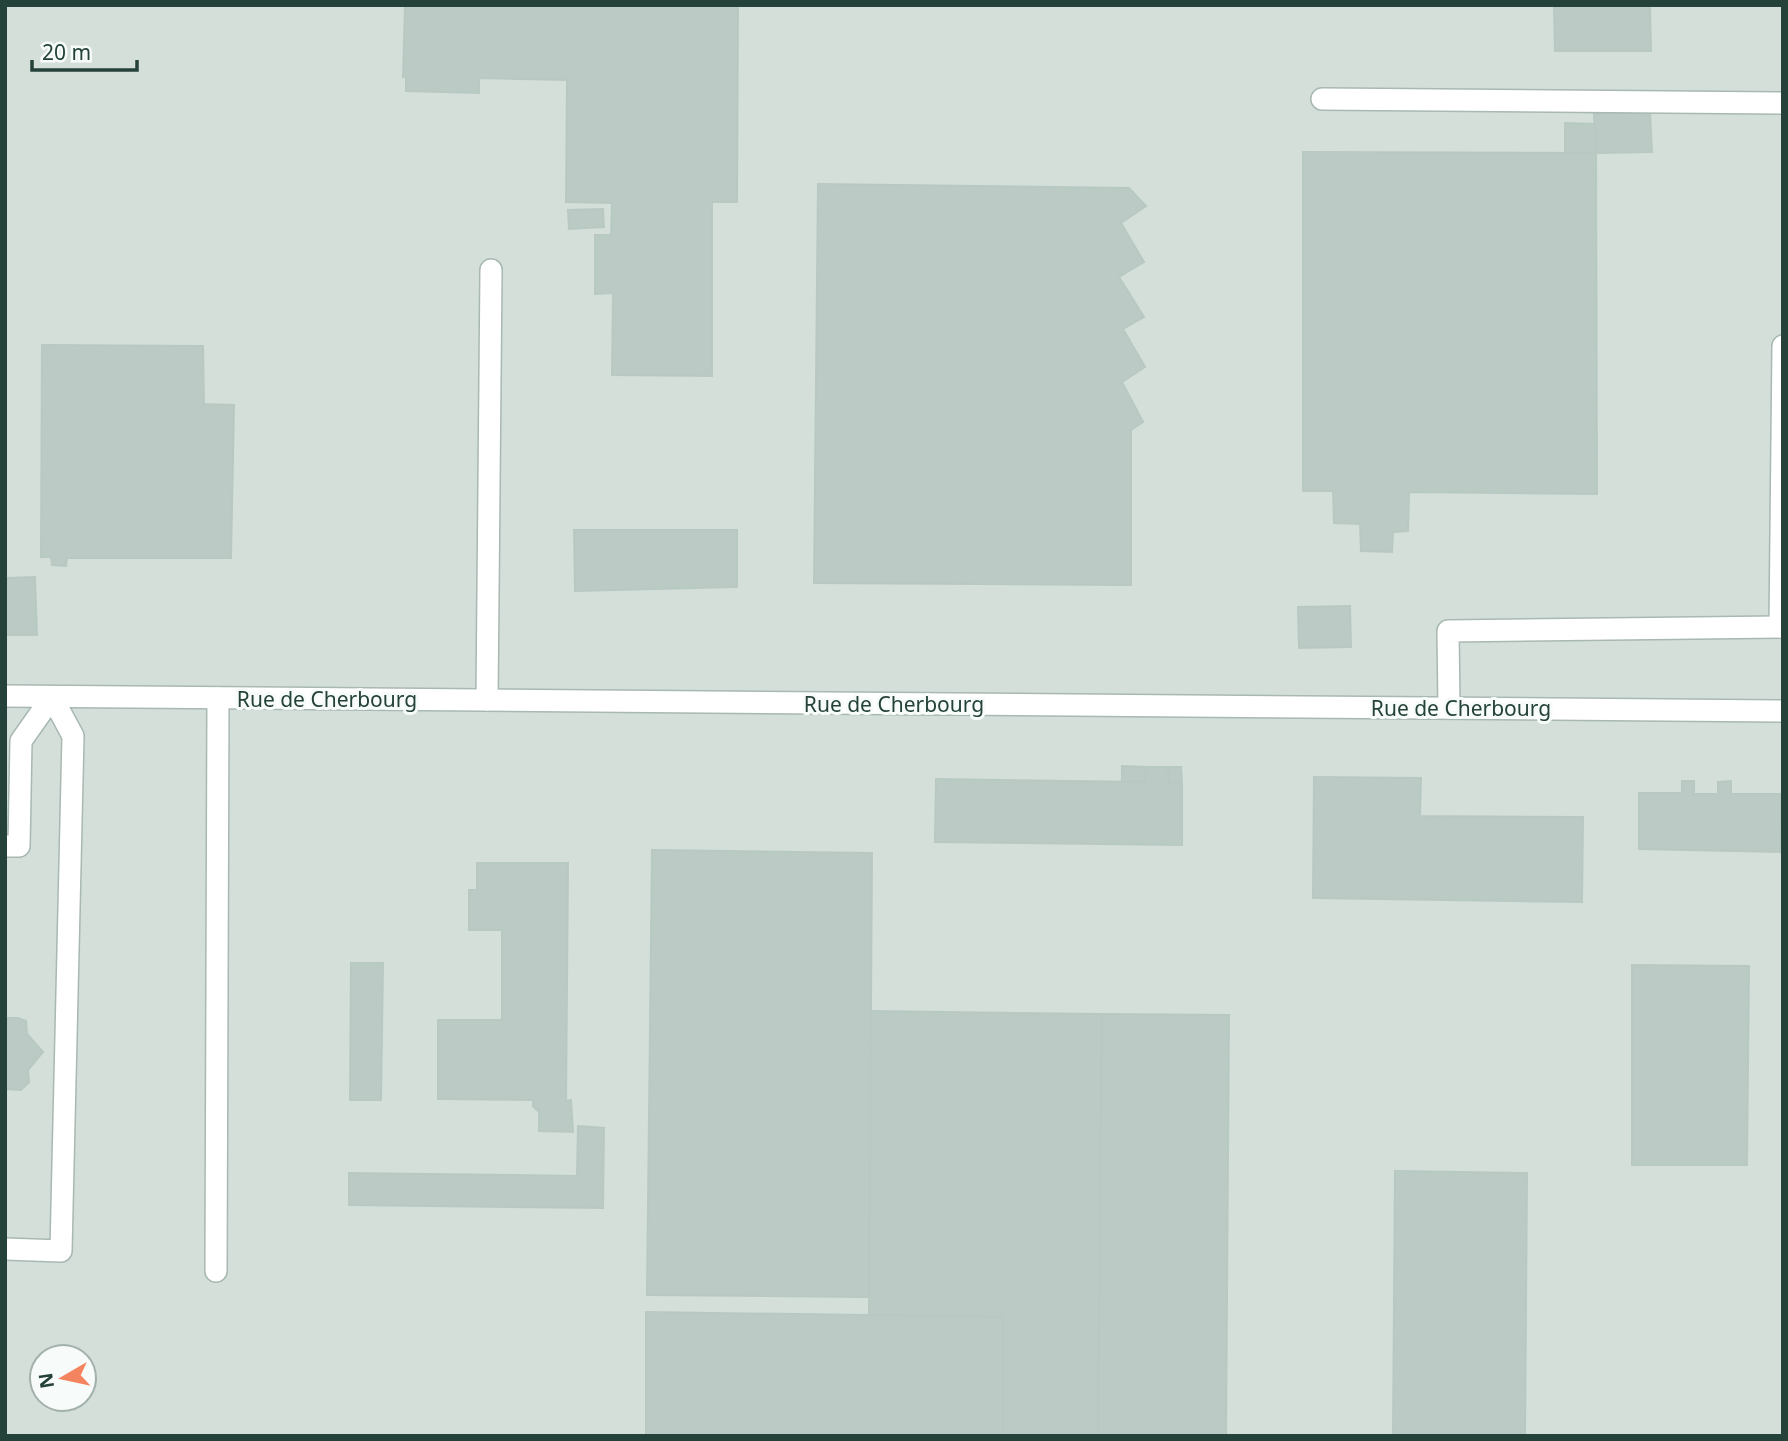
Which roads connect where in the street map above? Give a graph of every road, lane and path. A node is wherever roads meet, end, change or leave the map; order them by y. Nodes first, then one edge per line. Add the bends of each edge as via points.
1 (1322, 99) dead end
2 (1783, 103) edge
3 (491, 270) dead end
4 (1783, 346) edge
5 (1783, 375) edge
6 (1782, 627) edge
7 (5, 696) edge
8 (52, 696) junction
9 (218, 698) junction
10 (487, 700) junction
11 (1449, 708) junction
12 (1783, 711) edge
13 (5, 846) edge
14 (5, 1249) edge
15 (216, 1271) dead end

1 - 2 street
3 - 10 street
4 - 5 street
5 - 6 street
6 - 11 street via 1448,631
7 - 8 street, Rue de Cherbourg
8 - 9 street, Rue de Cherbourg
8 - 13 street via 21,741 19,845
8 - 14 street via 73,736 61,1251
9 - 10 street, Rue de Cherbourg
9 - 15 street
10 - 11 street, Rue de Cherbourg
11 - 12 street, Rue de Cherbourg

